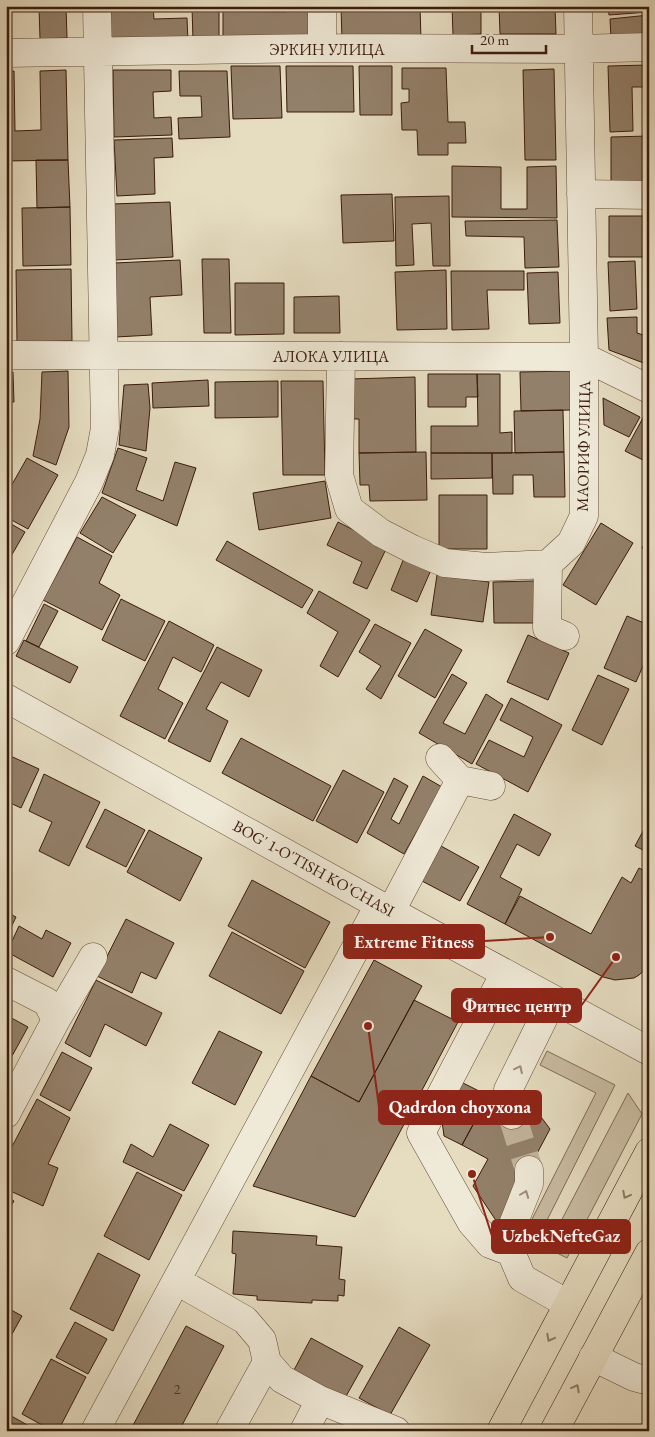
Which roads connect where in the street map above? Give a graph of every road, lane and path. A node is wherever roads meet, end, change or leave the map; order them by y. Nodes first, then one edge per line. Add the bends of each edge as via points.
1 (97, 6) edge
2 (322, 6) edge
3 (578, 6) edge
4 (649, 47) edge
5 (322, 48) junction
6 (578, 49) junction
7 (98, 51) junction
8 (6, 53) edge
9 (581, 194) junction
10 (649, 195) edge
11 (6, 355) edge
12 (105, 355) junction
13 (341, 356) junction
14 (584, 356) junction
15 (649, 389) edge
16 (548, 564) junction
17 (565, 636) dead end
18 (6, 641) edge
19 (6, 698) edge
20 (440, 758) dead end
21 (460, 780) junction
22 (491, 786) dead end
23 (385, 908) junction
24 (93, 957) dead end
25 (505, 972) junction
26 (6, 981) edge
27 (553, 999) junction
28 (56, 1020) junction
29 (649, 1051) edge
30 (6, 1114) edge
31 (512, 1115) tunnel mouth
32 (649, 1152) edge
33 (529, 1170) tunnel mouth
34 (511, 1252) junction
35 (649, 1253) edge
36 (177, 1281) junction
37 (568, 1304) junction
38 (593, 1358) junction
39 (266, 1362) junction
40 (649, 1381) edge
41 (320, 1400) junction
42 (95, 1431) edge
43 (229, 1431) edge
44 (304, 1431) edge
45 (396, 1431) edge
46 (501, 1431) edge
47 (554, 1431) edge

1 - 7 street
2 - 5 street
3 - 6 street, МАОРИФ УЛИЦА
4 - 6 street, ЭРКИН УЛИЦА
5 - 6 street, ЭРКИН УЛИЦА
5 - 7 street, ЭРКИН УЛИЦА
6 - 9 street, МАОРИФ УЛИЦА
7 - 8 street, ЭРКИН УЛИЦА
7 - 12 street
9 - 10 street
9 - 14 street, МАОРИФ УЛИЦА
11 - 12 street, АЛОКА УЛИЦА
12 - 13 street, АЛОКА УЛИЦА
12 - 18 street via 105,428 100,455
13 - 14 street, АЛОКА УЛИЦА
13 - 16 street via 339,475 349,509 381,533 446,563 486,567
14 - 15 street, АЛОКА УЛИЦА
14 - 16 street, МАОРИФ УЛИЦА via 584,516 571,543
16 - 17 street via 547,628
19 - 23 street, BOG' 1-O'TISH KO'CHASI
20 - 21 street
21 - 22 street
21 - 23 street
23 - 25 street, BOG' 1-O'TISH KO'CHASI
23 - 36 street
24 - 28 street
25 - 27 street, BOG' 1-O'TISH KO'CHASI
25 - 34 street via 421,1133 471,1222 490,1244
26 - 28 street via 47,1002
27 - 29 street, BOG' 1-O'TISH KO'CHASI
31 -> 27 street via 508,1090
28 - 30 street
32 -> 37 main road
34 -> 33 street via 509,1240 529,1184
34 - 37 street via 522,1278
35 - 38 main road
36 - 39 street via 245,1320 262,1340
36 - 42 street
37 -> 46 main road
38 - 40 street
47 -> 38 main road
39 - 41 street via 282,1380
39 - 43 street
41 - 44 street
41 - 45 street

